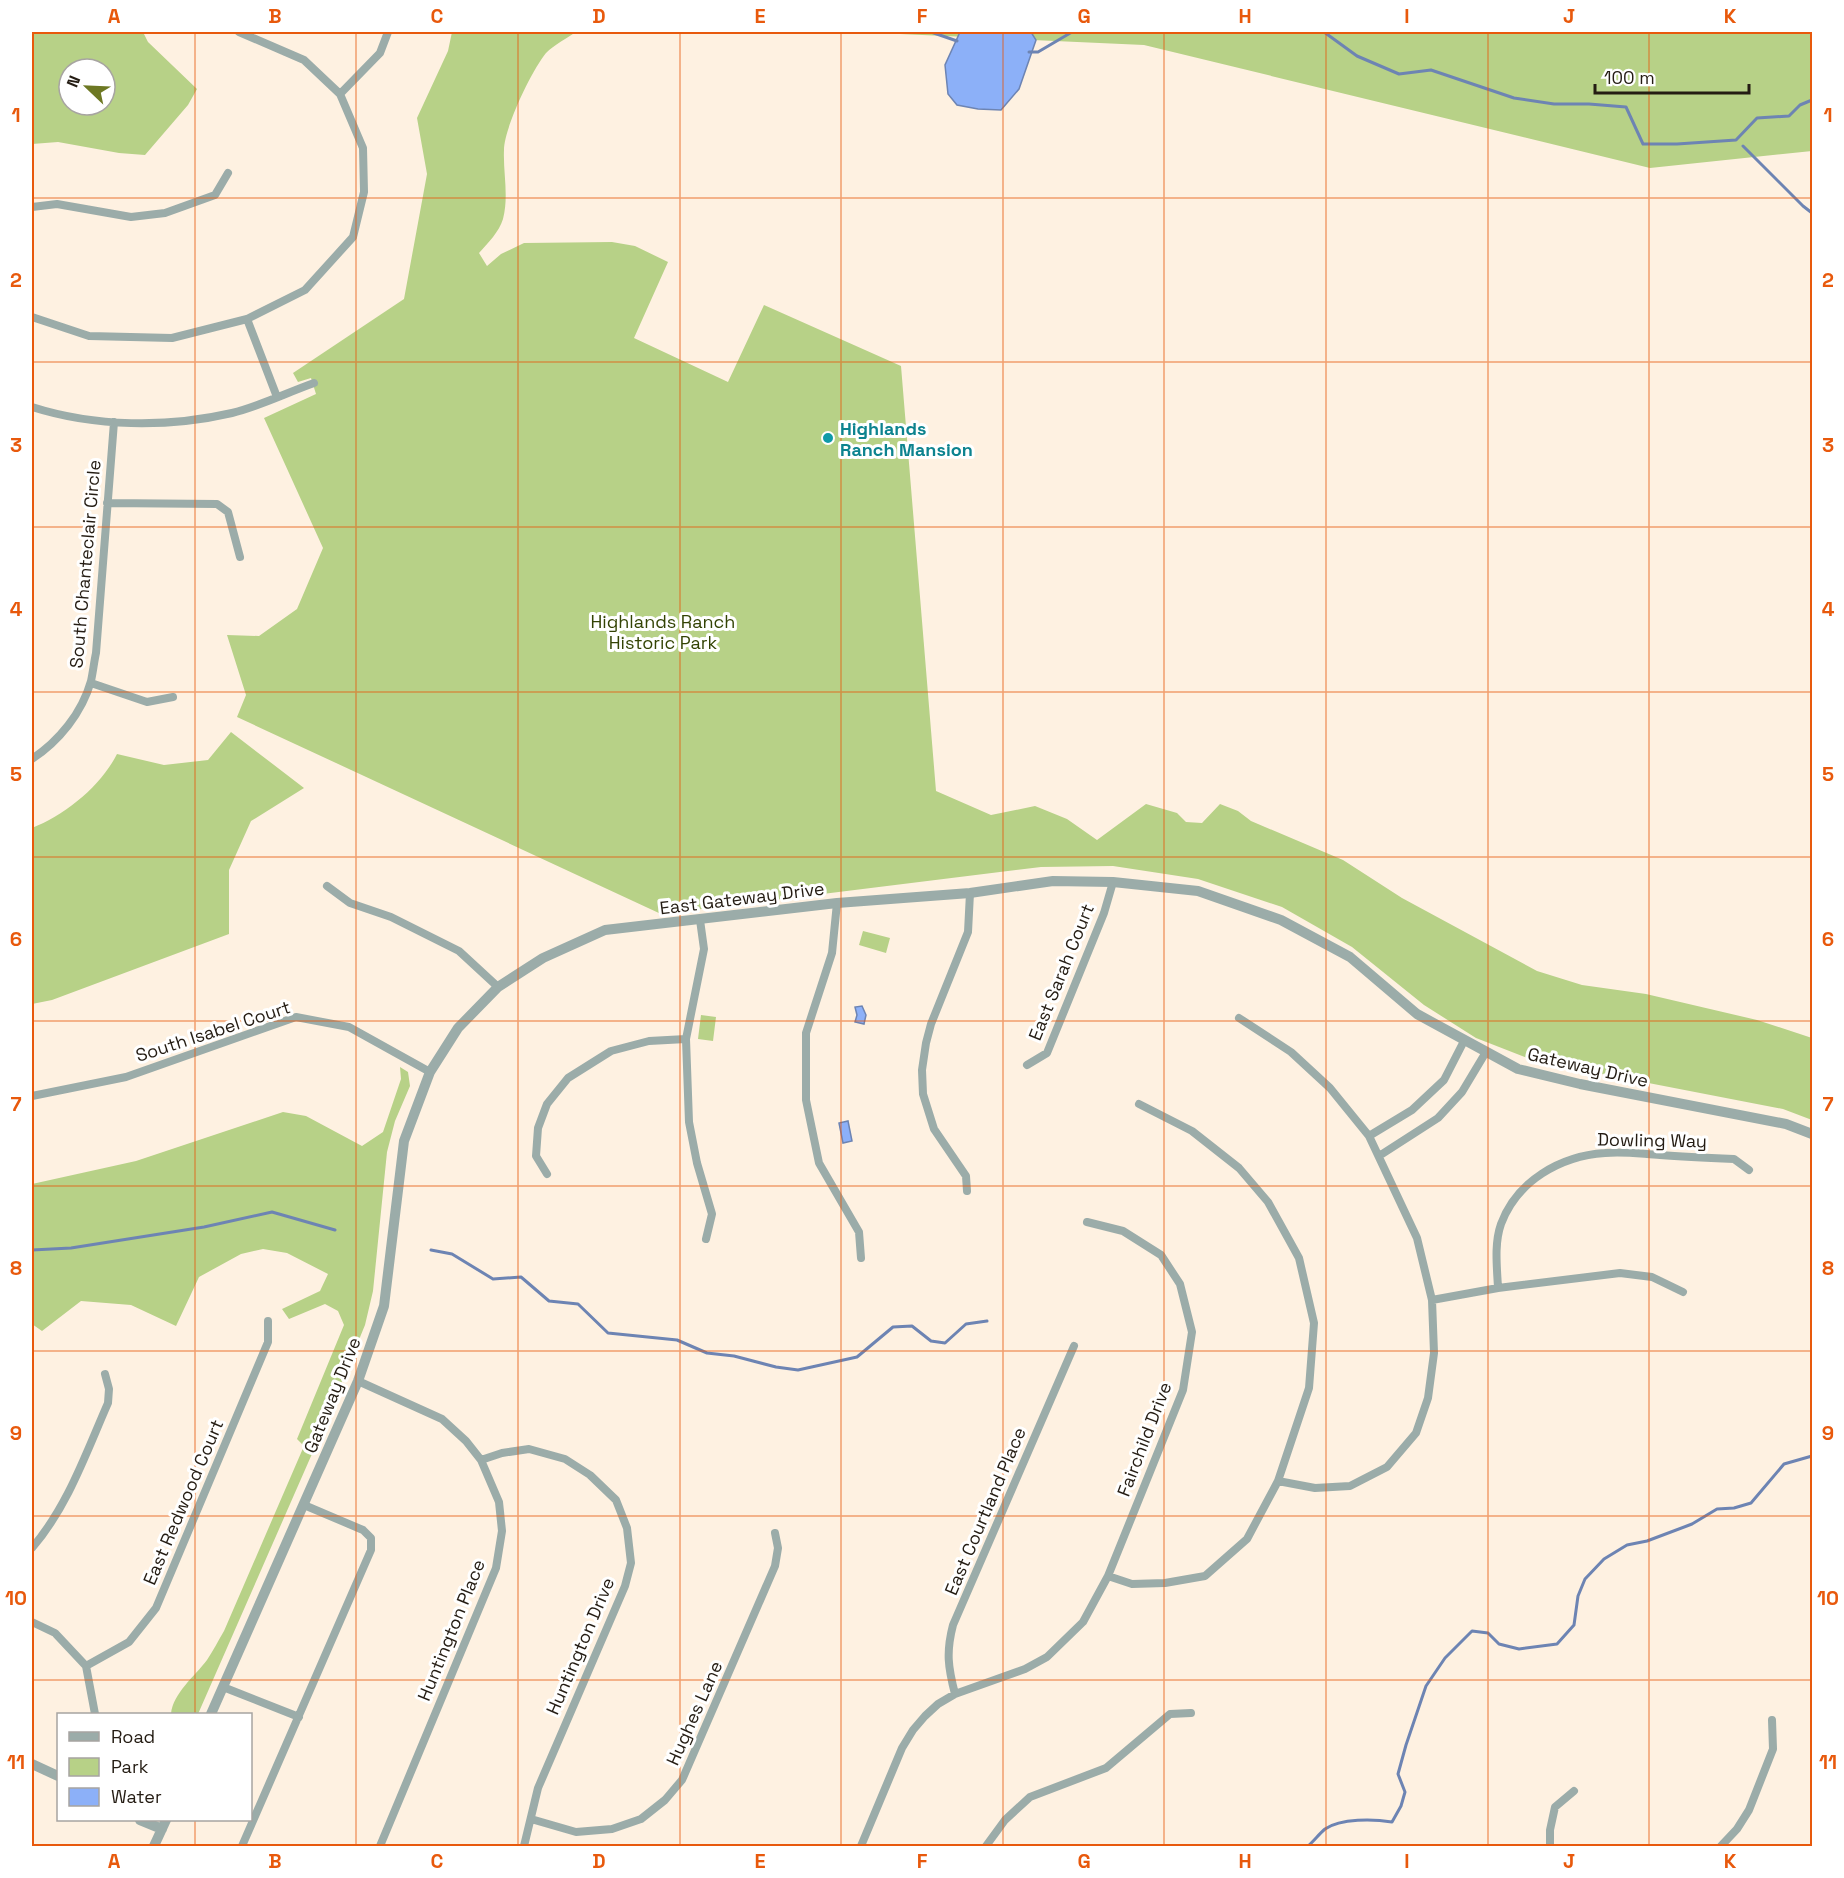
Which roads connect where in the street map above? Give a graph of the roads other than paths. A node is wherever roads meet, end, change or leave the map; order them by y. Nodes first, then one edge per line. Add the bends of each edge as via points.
1 (239, 32) edge
2 (388, 32) edge
3 (340, 94) junction
4 (228, 173) dead end
5 (32, 207) edge
6 (32, 317) edge
7 (247, 319) junction
8 (314, 382) dead end
9 (277, 397) junction
10 (32, 407) edge
11 (114, 422) junction
12 (107, 503) junction
13 (240, 557) dead end
14 (91, 683) junction
15 (173, 697) dead end
16 (32, 759) edge
17 (1113, 882) junction
18 (327, 886) dead end
19 (970, 893) junction
20 (837, 903) junction
21 (700, 920) junction
22 (498, 987) junction
23 (1239, 1018) dead end
24 (686, 1039) junction
25 (1464, 1041) junction
26 (1486, 1052) junction
27 (1026, 1065) dead end
28 (430, 1072) junction
29 (32, 1096) edge
30 (1139, 1104) dead end
31 (1812, 1134) edge
32 (1369, 1136) junction
33 (1379, 1156) junction
34 (1749, 1170) dead end
35 (547, 1174) dead end
36 (967, 1191) dead end
37 (1087, 1222) dead end
38 (706, 1239) dead end
39 (861, 1258) dead end
40 (1498, 1288) junction
41 (1683, 1292) dead end
42 (1432, 1300) junction
43 (268, 1321) dead end
44 (1074, 1346) dead end
45 (105, 1374) dead end
46 (358, 1381) junction
47 (481, 1460) junction
48 (1278, 1481) junction
49 (304, 1505) junction
50 (775, 1533) dead end
51 (32, 1548) edge
52 (1108, 1576) junction
53 (32, 1622) edge
54 (86, 1666) junction
55 (223, 1687) junction
56 (955, 1694) junction
57 (95, 1713) edge
58 (211, 1713) edge
59 (1191, 1713) dead end
60 (299, 1718) junction
61 (1772, 1720) dead end
62 (32, 1764) edge
63 (57, 1776) edge
64 (1574, 1791) dead end
65 (531, 1819) junction
66 (146, 1821) edge
67 (164, 1824) edge
68 (154, 1846) edge
69 (242, 1846) edge
70 (380, 1846) edge
71 (524, 1846) edge
72 (861, 1846) edge
73 (986, 1846) edge
74 (1550, 1846) edge
75 (1721, 1846) edge

1 - 3 street via 304,60
2 - 3 street via 380,53
3 - 7 street via 363,148 364,192 353,237 305,290
4 - 5 street via 215,195 165,213 131,217 57,204
6 - 7 street via 89,336 172,338
7 - 9 street
8 - 9 street
9 - 11 street via 231,413 187,421
10 - 11 street
11 - 12 street, South Chanteclair Circle
12 - 13 street via 217,504 228,512
12 - 14 street, South Chanteclair Circle
14 - 15 street via 147,702
14 - 16 street, South Chanteclair Circle via 63,732
17 - 19 street, East Gateway Drive via 1053,881
17 - 25 street, Gateway Drive via 1198,891 1281,920 1350,957 1417,1014
17 - 27 street, East Sarah Court via 1047,1053
18 - 22 street via 350,903 391,917 459,951
19 - 20 street, East Gateway Drive
19 - 36 street via 969,932 931,1024 922,1070 923,1094 934,1129 966,1176
20 - 21 street, East Gateway Drive
20 - 39 street via 832,953 806,1033 806,1100 819,1163 859,1232
21 - 22 street, East Gateway Drive via 604,930 543,958
21 - 24 street via 704,949
22 - 28 street, East Gateway Drive via 458,1028
23 - 32 street via 1291,1052 1330,1088
24 - 35 street via 649,1041 610,1051 568,1078 547,1104 538,1128 536,1156
24 - 38 street via 689,1122 712,1214
25 - 26 street, Gateway Drive
25 - 32 street via 1444,1080 1412,1110
26 - 31 street, Gateway Drive via 1518,1069 1786,1124
26 - 33 street via 1462,1092 1438,1118
28 - 29 street, South Isabel Court via 349,1027 296,1017 126,1077
28 - 46 street, Gateway Drive via 404,1141 384,1306
30 - 48 street via 1192,1131 1239,1168 1268,1202 1299,1258 1314,1323 1309,1388
32 - 33 street
33 - 42 street via 1417,1238
34 - 40 street, Dowling Way via 1734,1159 1606,1152 1556,1165 1534,1178 1519,1194 1500,1226 1496,1249
37 - 52 street, Fairchild Drive via 1123,1231 1161,1255 1180,1284 1192,1332 1184,1390
40 - 41 street via 1620,1273 1652,1277
40 - 42 street
42 - 48 street via 1434,1353 1430,1387 1416,1433 1387,1467 1350,1486 1315,1488
43 - 54 street, East Redwood Court via 268,1342 156,1608 129,1642
44 - 56 street, East Courtland Place via 953,1625 948,1662
45 - 51 street via 110,1389 108,1403 58,1514
46 - 47 street, Huntington Place via 442,1419
46 - 49 street, Gateway Drive
47 - 65 street, Huntington Drive via 529,1449 565,1459 590,1475 616,1500 627,1528 632,1563 538,1788
47 - 70 street, Huntington Place via 498,1502 502,1531 496,1568
48 - 52 street via 1247,1539 1206,1576 1132,1584
49 - 55 street, Gateway Drive
49 - 60 street via 363,1530 370,1538 371,1550
50 - 65 street, Hughes Lane via 775,1566 682,1780 665,1800 641,1819 612,1829 576,1832
52 - 56 street, Fairchild Drive via 1083,1622 1047,1657
53 - 54 street via 55,1632
54 - 57 street
55 - 58 street, Gateway Drive
55 - 60 street
56 - 72 street, Fairchild Drive via 938,1704 913,1730
59 - 73 street via 1170,1714 1106,1768 1030,1797 1005,1820
60 - 69 street
61 - 75 street via 1773,1749 1737,1829
62 - 63 street
64 - 74 street via 1555,1807
65 - 71 street, Huntington Drive
66 - 67 street
67 - 68 street

